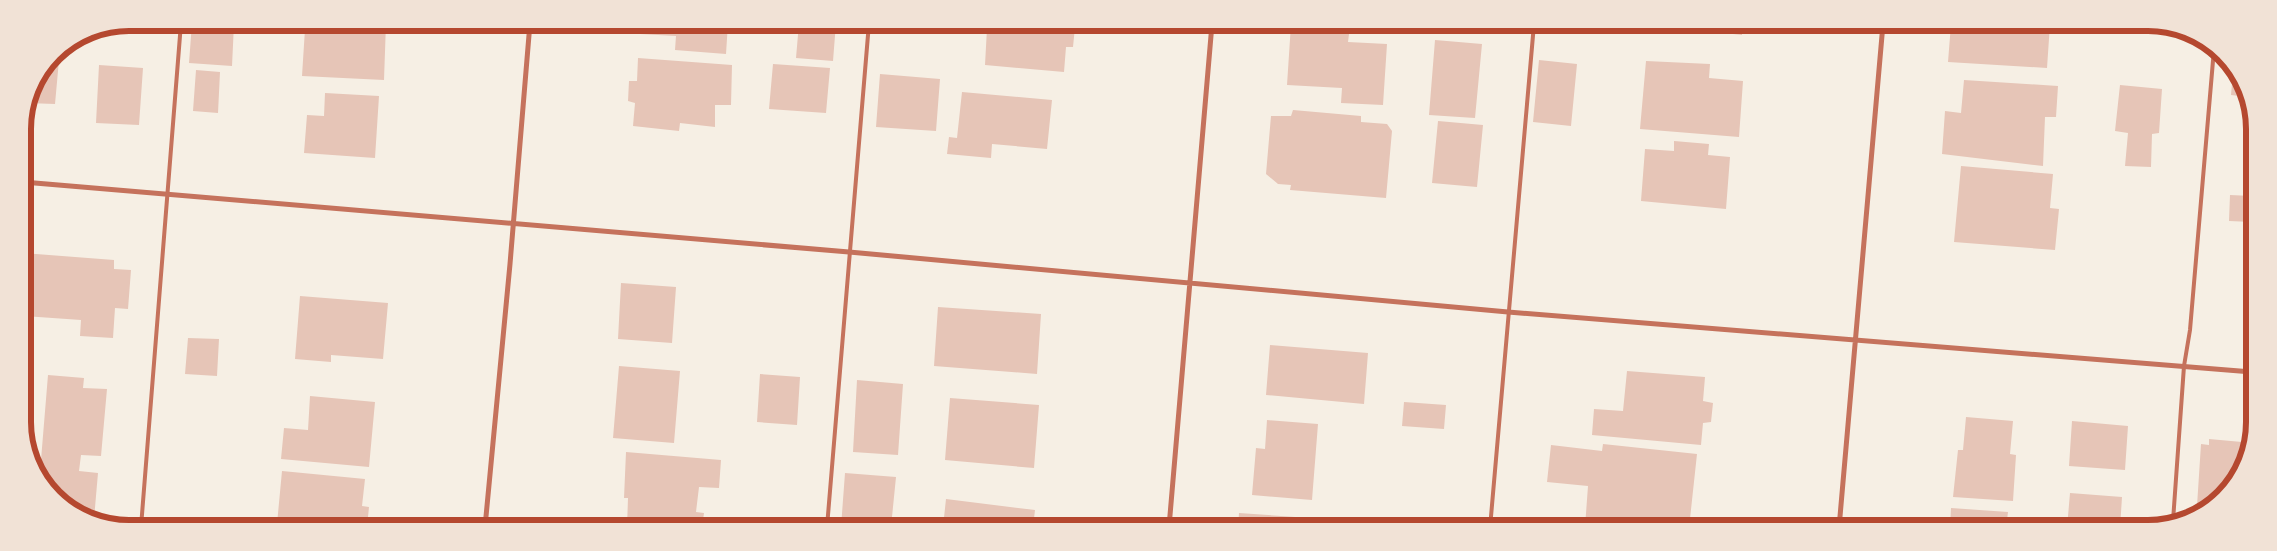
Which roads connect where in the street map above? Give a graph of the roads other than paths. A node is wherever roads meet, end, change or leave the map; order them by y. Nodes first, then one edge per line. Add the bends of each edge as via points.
1 (180, 31) edge
2 (529, 31) edge
3 (868, 31) edge
4 (1211, 31) edge
5 (1533, 31) edge
6 (1882, 31) edge
7 (2213, 56) edge
8 (31, 183) edge
9 (167, 196) junction
10 (514, 225) junction
11 (849, 252) junction
12 (1189, 283) junction
13 (1508, 312) junction
14 (1856, 339) junction
15 (2184, 366) junction
16 (2246, 371) edge
17 (2173, 516) edge
18 (141, 520) edge
19 (486, 520) edge
20 (828, 520) edge
21 (1170, 520) edge
22 (1491, 520) edge
23 (1840, 520) edge

1 - 9 lane
2 - 10 street
3 - 11 lane
4 - 12 street
5 - 13 lane
6 - 14 street
7 - 15 lane via 2190,330
8 - 9 street
9 - 10 street
9 - 18 lane
10 - 11 street
10 - 19 street
11 - 12 street
11 - 20 lane
12 - 13 street
12 - 21 street
13 - 14 street
13 - 22 lane
14 - 15 street
14 - 23 street
15 - 16 street
15 - 17 lane

